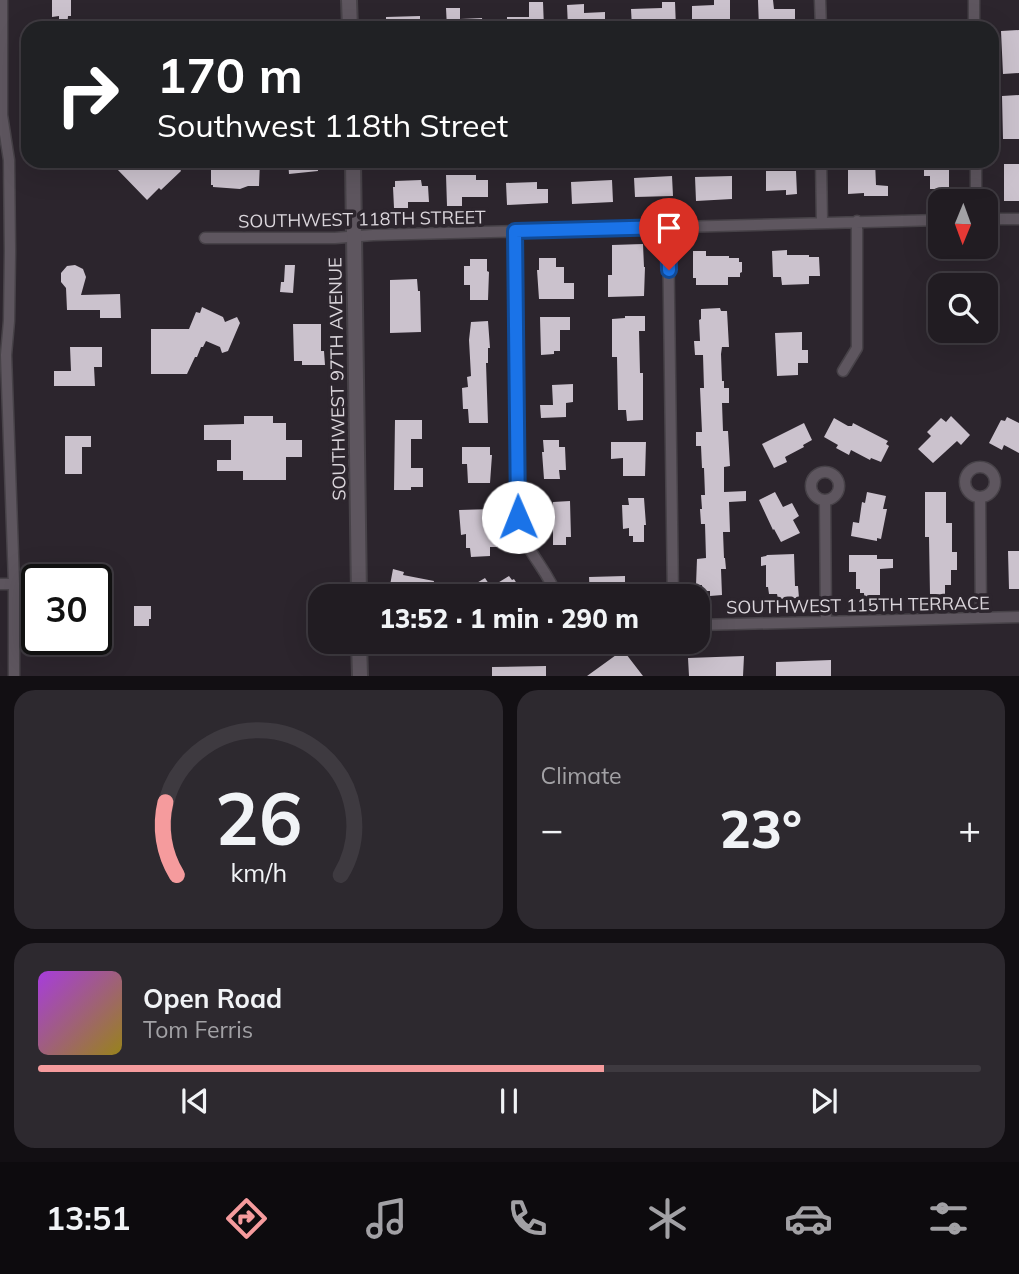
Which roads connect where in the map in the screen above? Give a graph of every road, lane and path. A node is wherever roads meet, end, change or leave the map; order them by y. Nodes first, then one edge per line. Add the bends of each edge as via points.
1 (2, 0) edge
2 (349, 0) edge
3 (820, 0) edge
4 (974, 0) edge
5 (350, 21) edge
6 (821, 21) edge
7 (974, 21) edge
8 (353, 168) edge
9 (821, 168) edge
10 (976, 168) edge
11 (976, 189) edge
12 (998, 219) edge
13 (1019, 219) edge
14 (928, 220) edge
15 (857, 221) junction
16 (822, 222) junction
17 (668, 227) junction
18 (515, 231) junction
19 (355, 237) junction
20 (205, 238) dead end
21 (3, 355) edge
22 (843, 371) dead end
23 (981, 497) dead end
24 (825, 500) dead end
25 (0, 584) edge
26 (14, 584) junction
27 (359, 584) edge
28 (552, 584) edge
29 (673, 584) edge
30 (1019, 617) edge
31 (981, 618) junction
32 (826, 622) junction
33 (710, 625) edge
34 (359, 654) edge
35 (14, 676) edge
36 (360, 676) edge

1 - 21 street via 2,115 9,160 10,252 9,321
2 - 5 street
3 - 6 street
4 - 7 street
8 - 19 street, SOUTHWEST 97TH AVENUE
9 - 16 street
10 - 11 street
12 - 13 street
14 - 15 street, SOUTHWEST 118TH STREET
15 - 16 street, SOUTHWEST 118TH STREET
15 - 22 street via 857,348
16 - 17 street, SOUTHWEST 118TH STREET
17 - 18 street, SOUTHWEST 118TH STREET
17 - 29 street
18 - 19 street, SOUTHWEST 118TH STREET
18 - 28 street via 519,522 526,546
19 - 20 street, SOUTHWEST 118TH STREET
19 - 27 street, SOUTHWEST 97TH AVENUE
21 - 26 street
23 - 31 street
24 - 32 street
25 - 26 street
26 - 35 street
30 - 31 street, SOUTHWEST 115TH TERRACE
31 - 32 street, SOUTHWEST 115TH TERRACE
32 - 33 street, SOUTHWEST 115TH TERRACE
34 - 36 street

